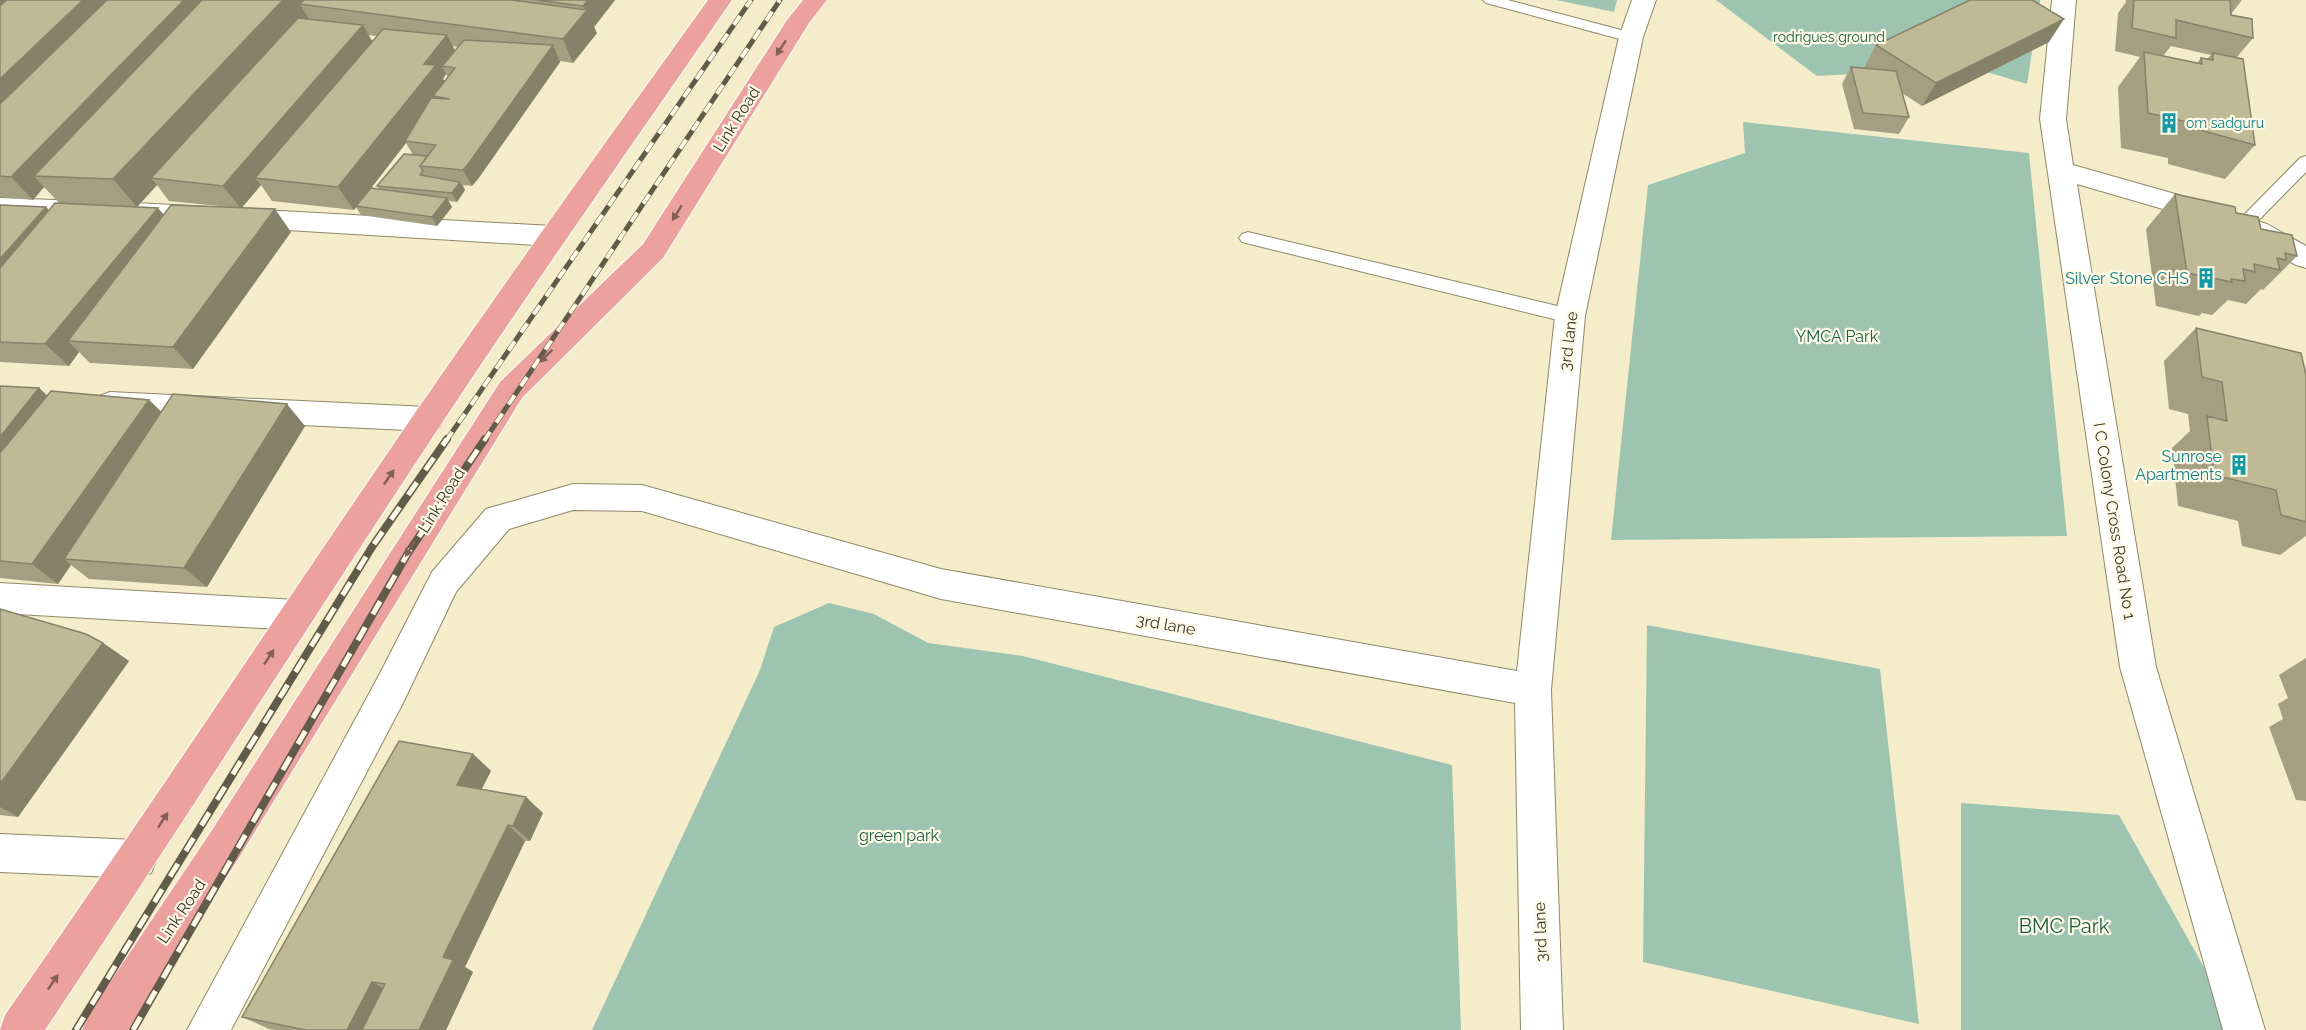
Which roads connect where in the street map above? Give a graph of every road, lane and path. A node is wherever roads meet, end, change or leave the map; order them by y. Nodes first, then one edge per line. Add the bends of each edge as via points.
1 (720, 0) edge
2 (815, 0) edge
3 (1491, 0) edge
4 (1644, 0) edge
5 (2064, 0) edge
6 (1631, 37) junction
7 (2306, 162) edge
8 (2060, 170) junction
9 (67, 182) edge
10 (0, 207) edge
11 (42, 207) junction
12 (2245, 224) junction
13 (552, 236) junction
14 (1248, 238) dead end
15 (2306, 258) edge
16 (1570, 316) junction
17 (83, 402) edge
18 (428, 419) junction
19 (0, 598) edge
20 (296, 615) junction
21 (1533, 690) junction
22 (0, 853) edge
23 (137, 859) junction
24 (20, 1030) edge
25 (102, 1030) edge
26 (208, 1030) edge
27 (1542, 1030) edge
28 (2244, 1030) edge

1 - 13 main road
2 -> 25 main road, Link Road via 653,251 511,390 226,843
3 - 6 lane
4 - 6 street, 3rd lane
5 - 8 street, I C Colony Cross Road No 1 via 2053,119
6 - 16 street, 3rd lane
7 - 12 lane
8 - 12 street
8 - 28 street, I C Colony Cross Road No 1 via 2138,667
9 - 11 street
10 - 11 street
11 - 13 street
12 - 15 street
13 - 18 main road
14 - 16 lane
16 - 21 street, 3rd lane
17 - 18 street
20 -> 18 main road
19 - 20 street
23 -> 20 main road
21 - 26 street, 3rd lane via 941,584 642,498 573,497 498,519 444,582 390,691
21 - 27 street, 3rd lane
22 - 23 street
24 -> 23 main road

